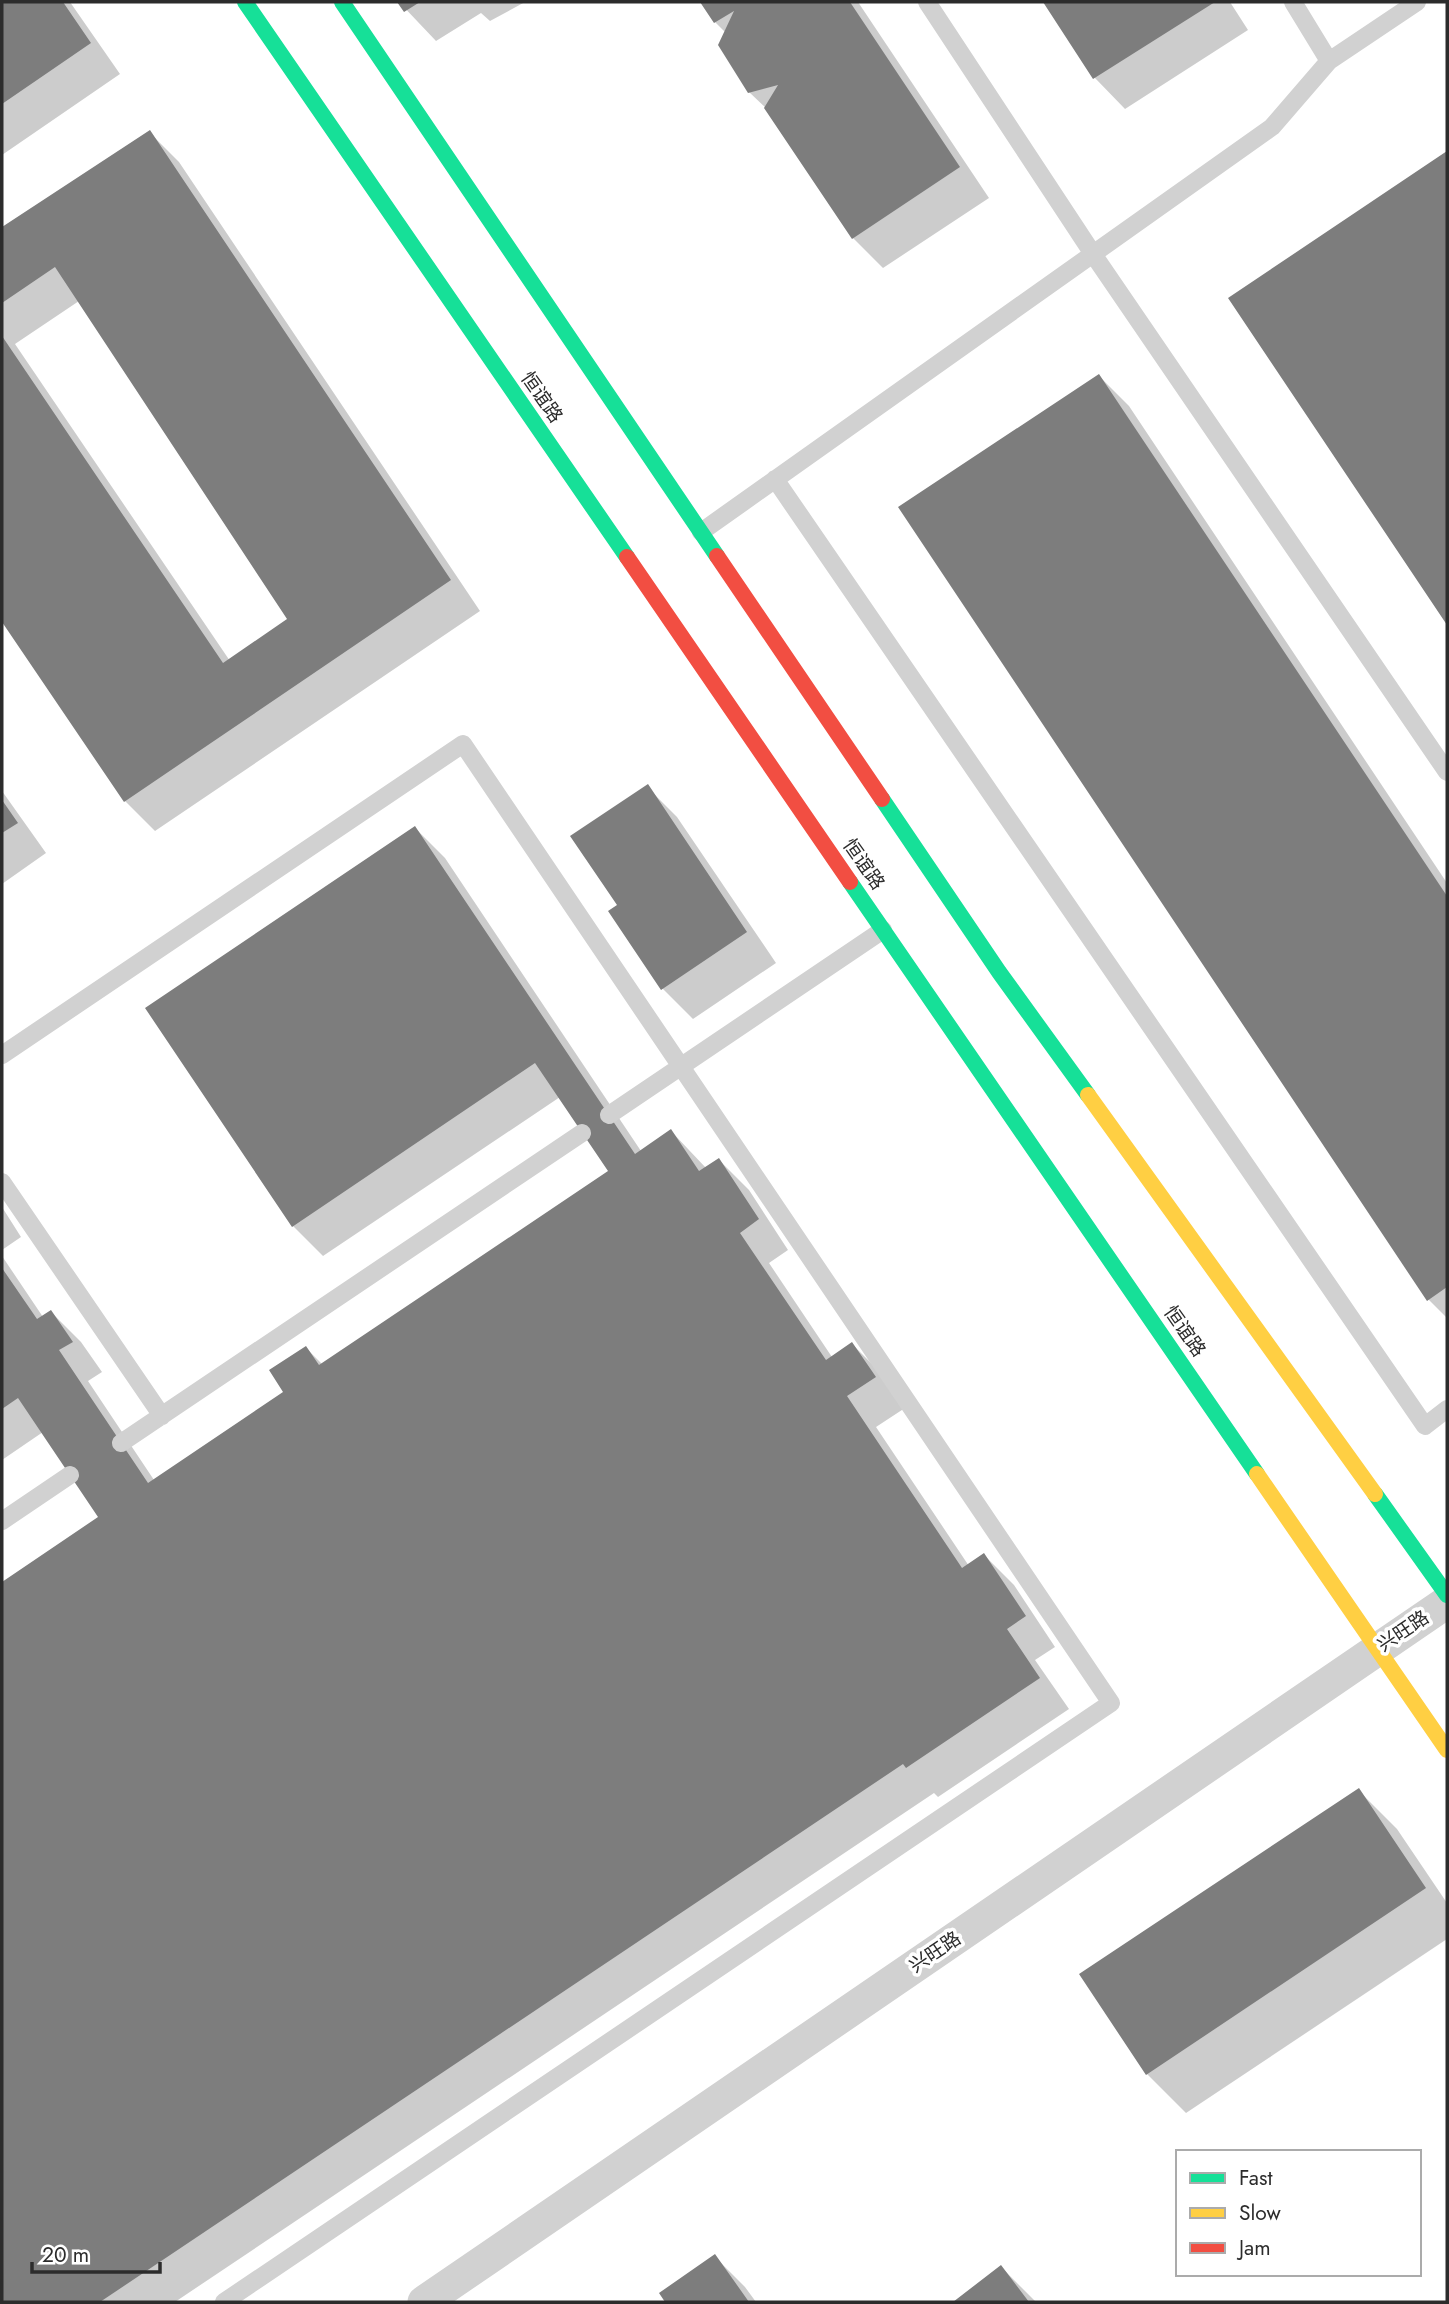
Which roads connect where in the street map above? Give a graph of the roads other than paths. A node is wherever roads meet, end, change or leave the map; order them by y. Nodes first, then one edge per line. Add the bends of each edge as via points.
1 (245, 2) edge
2 (342, 2) edge
3 (927, 2) edge
4 (1293, 2) edge
5 (1417, 2) edge
6 (1329, 61) junction
7 (1093, 254) junction
8 (775, 479) junction
9 (701, 532) junction
10 (1447, 772) edge
11 (883, 930) junction
12 (2, 1055) edge
13 (681, 1066) junction
14 (609, 1115) dead end
15 (582, 1133) dead end
16 (2, 1182) edge
17 (1447, 1409) edge
18 (162, 1416) junction
19 (121, 1443) dead end
20 (70, 1475) dead end
21 (2, 1521) edge
22 (1447, 1595) edge
23 (1447, 1602) edge
24 (1378, 1648) junction
25 (1447, 1750) edge
26 (224, 2302) edge
27 (424, 2302) edge

1 - 11 main road, 恒谊路
2 - 9 main road
3 - 7 lane
4 - 6 lane
5 - 6 lane
6 - 7 lane via 1272,127
7 - 8 lane
7 - 10 lane
8 - 9 lane
8 - 17 lane via 1425,1426
9 - 22 main road via 999,972
11 - 13 lane
11 - 24 main road, 恒谊路
12 - 13 lane via 463,744
13 - 14 lane
13 - 26 lane via 1111,1703
15 - 18 lane
16 - 18 lane
18 - 19 lane
20 - 21 lane
23 - 24 street, 兴旺路
24 - 25 main road, 恒谊路
24 - 27 street, 兴旺路

